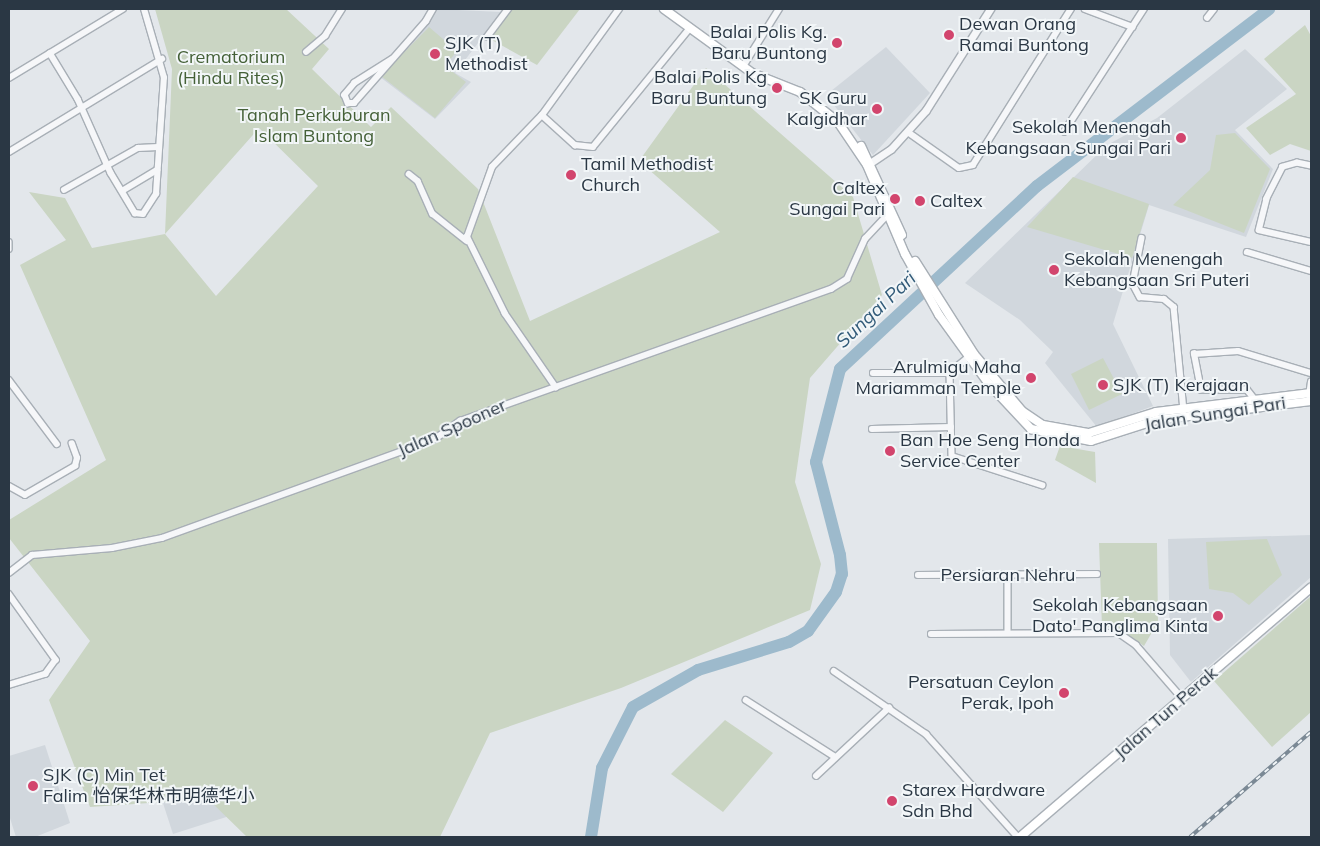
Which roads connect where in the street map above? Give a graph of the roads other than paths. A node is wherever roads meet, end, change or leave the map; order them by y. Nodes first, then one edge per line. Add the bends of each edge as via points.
1 (123, 9) edge
2 (144, 9) edge
3 (342, 9) edge
4 (433, 9) edge
5 (506, 9) edge
6 (619, 9) edge
7 (779, 9) edge
8 (990, 9) edge
9 (1071, 9) edge
10 (1085, 9) edge
11 (1144, 9) edge
12 (1214, 9) edge
13 (669, 10) edge
14 (1207, 18) dead end
15 (1133, 27) junction
16 (690, 28) junction
17 (487, 37) dead end
18 (306, 52) dead end
19 (50, 53) junction
20 (393, 59) junction
21 (162, 60) junction
22 (744, 65) junction
23 (9, 78) edge
24 (81, 109) junction
25 (542, 115) junction
26 (908, 132) junction
27 (1064, 132) dead end
28 (158, 146) junction
29 (9, 152) edge
30 (108, 163) junction
31 (870, 164) junction
32 (1311, 166) edge
33 (157, 170) junction
34 (409, 174) dead end
35 (64, 190) dead end
36 (122, 191) junction
37 (888, 214) junction
38 (1142, 238) dead end
39 (467, 240) junction
40 (1311, 242) edge
41 (1247, 252) dead end
42 (908, 253) junction
43 (1311, 271) edge
44 (971, 356) junction
45 (873, 373) dead end
46 (950, 373) junction
47 (1311, 373) edge
48 (1311, 382) edge
49 (10, 383) edge
50 (556, 388) junction
51 (1207, 393) junction
52 (1254, 399) junction
53 (1310, 399) edge
54 (1208, 405) junction
55 (1184, 412) junction
56 (951, 427) junction
57 (872, 429) dead end
58 (57, 444) dead end
59 (72, 444) dead end
60 (1042, 485) dead end
61 (9, 486) edge
62 (9, 573) edge
63 (1097, 574) dead end
64 (918, 575) dead end
65 (1008, 575) junction
66 (1311, 588) edge
67 (9, 594) edge
68 (1008, 633) junction
69 (932, 634) dead end
70 (834, 671) dead end
71 (9, 685) edge
72 (1182, 698) junction
73 (746, 700) dead end
74 (889, 708) junction
75 (834, 756) junction
76 (816, 776) dead end
77 (1019, 837) edge

1 - 19 street
2 - 21 street
3 - 18 street via 326,36
4 - 20 street
5 - 17 street
6 - 25 street
7 - 22 street
8 - 26 street
9 - 26 street via 973,165 959,168
10 - 15 street
11 - 15 street
12 - 14 street
13 - 16 main road, Jalan Sungai Pari
15 - 27 street
16 - 22 main road, Jalan Sungai Pari
16 - 25 street via 593,147 575,146
19 - 23 street
19 - 24 street
20 - 20 street via 352,104 346,99 346,92
21 - 24 street
21 - 28 street
22 - 31 main road, Jalan Sungai Pari via 823,100
24 - 29 street
24 - 30 street
25 - 39 street via 492,168
26 - 31 street
28 - 30 street via 138,148
28 - 33 street
30 - 35 street
30 - 36 street
31 - 37 main road, Jalan Sungai Pari
31 - 42 main road, Jalan Sungai Pari
32 - 40 street via 1292,163 1280,171 1259,230
33 - 36 street
33 - 36 street via 154,201 143,214 135,213
34 - 39 street via 418,180 433,214
37 - 42 main road, Jalan Sungai Pari
37 - 50 street, Jalan Spooner via 865,239 852,272 840,284
38 - 55 street via 1133,284 1140,297 1164,300 1174,307
39 - 50 street via 505,314
41 - 43 street
42 - 44 main road, Jalan Sungai Pari via 941,313
44 - 46 street
44 - 55 main road, Jalan Sungai Pari via 1022,411 1043,425 1089,433
45 - 46 street
46 - 56 street
47 - 51 street via 1238,352 1194,354 1196,385
48 - 53 street
49 - 58 street
50 - 62 street, Jalan Spooner via 460,422 435,439 162,538 112,548 32,555
51 - 52 street via 1247,390
51 - 54 street
52 - 53 main road, Jalan Sungai Pari
52 - 54 main road, Jalan Sungai Pari
53 - 55 main road, Jalan Sungai Pari
54 - 55 main road, Jalan Sungai Pari
56 - 57 street
56 - 60 street via 952,456
59 - 61 street via 77,458 74,466 25,495
63 - 65 street, Persiaran Nehru
64 - 65 street, Persiaran Nehru
65 - 68 street
66 - 72 main road, Jalan Tun Perak
67 - 71 street via 56,660 54,669
68 - 69 street
68 - 72 street via 1118,633 1140,649
70 - 74 street
72 - 77 main road, Jalan Tun Perak
73 - 75 street
74 - 75 street
74 - 77 street via 932,739
75 - 76 street

